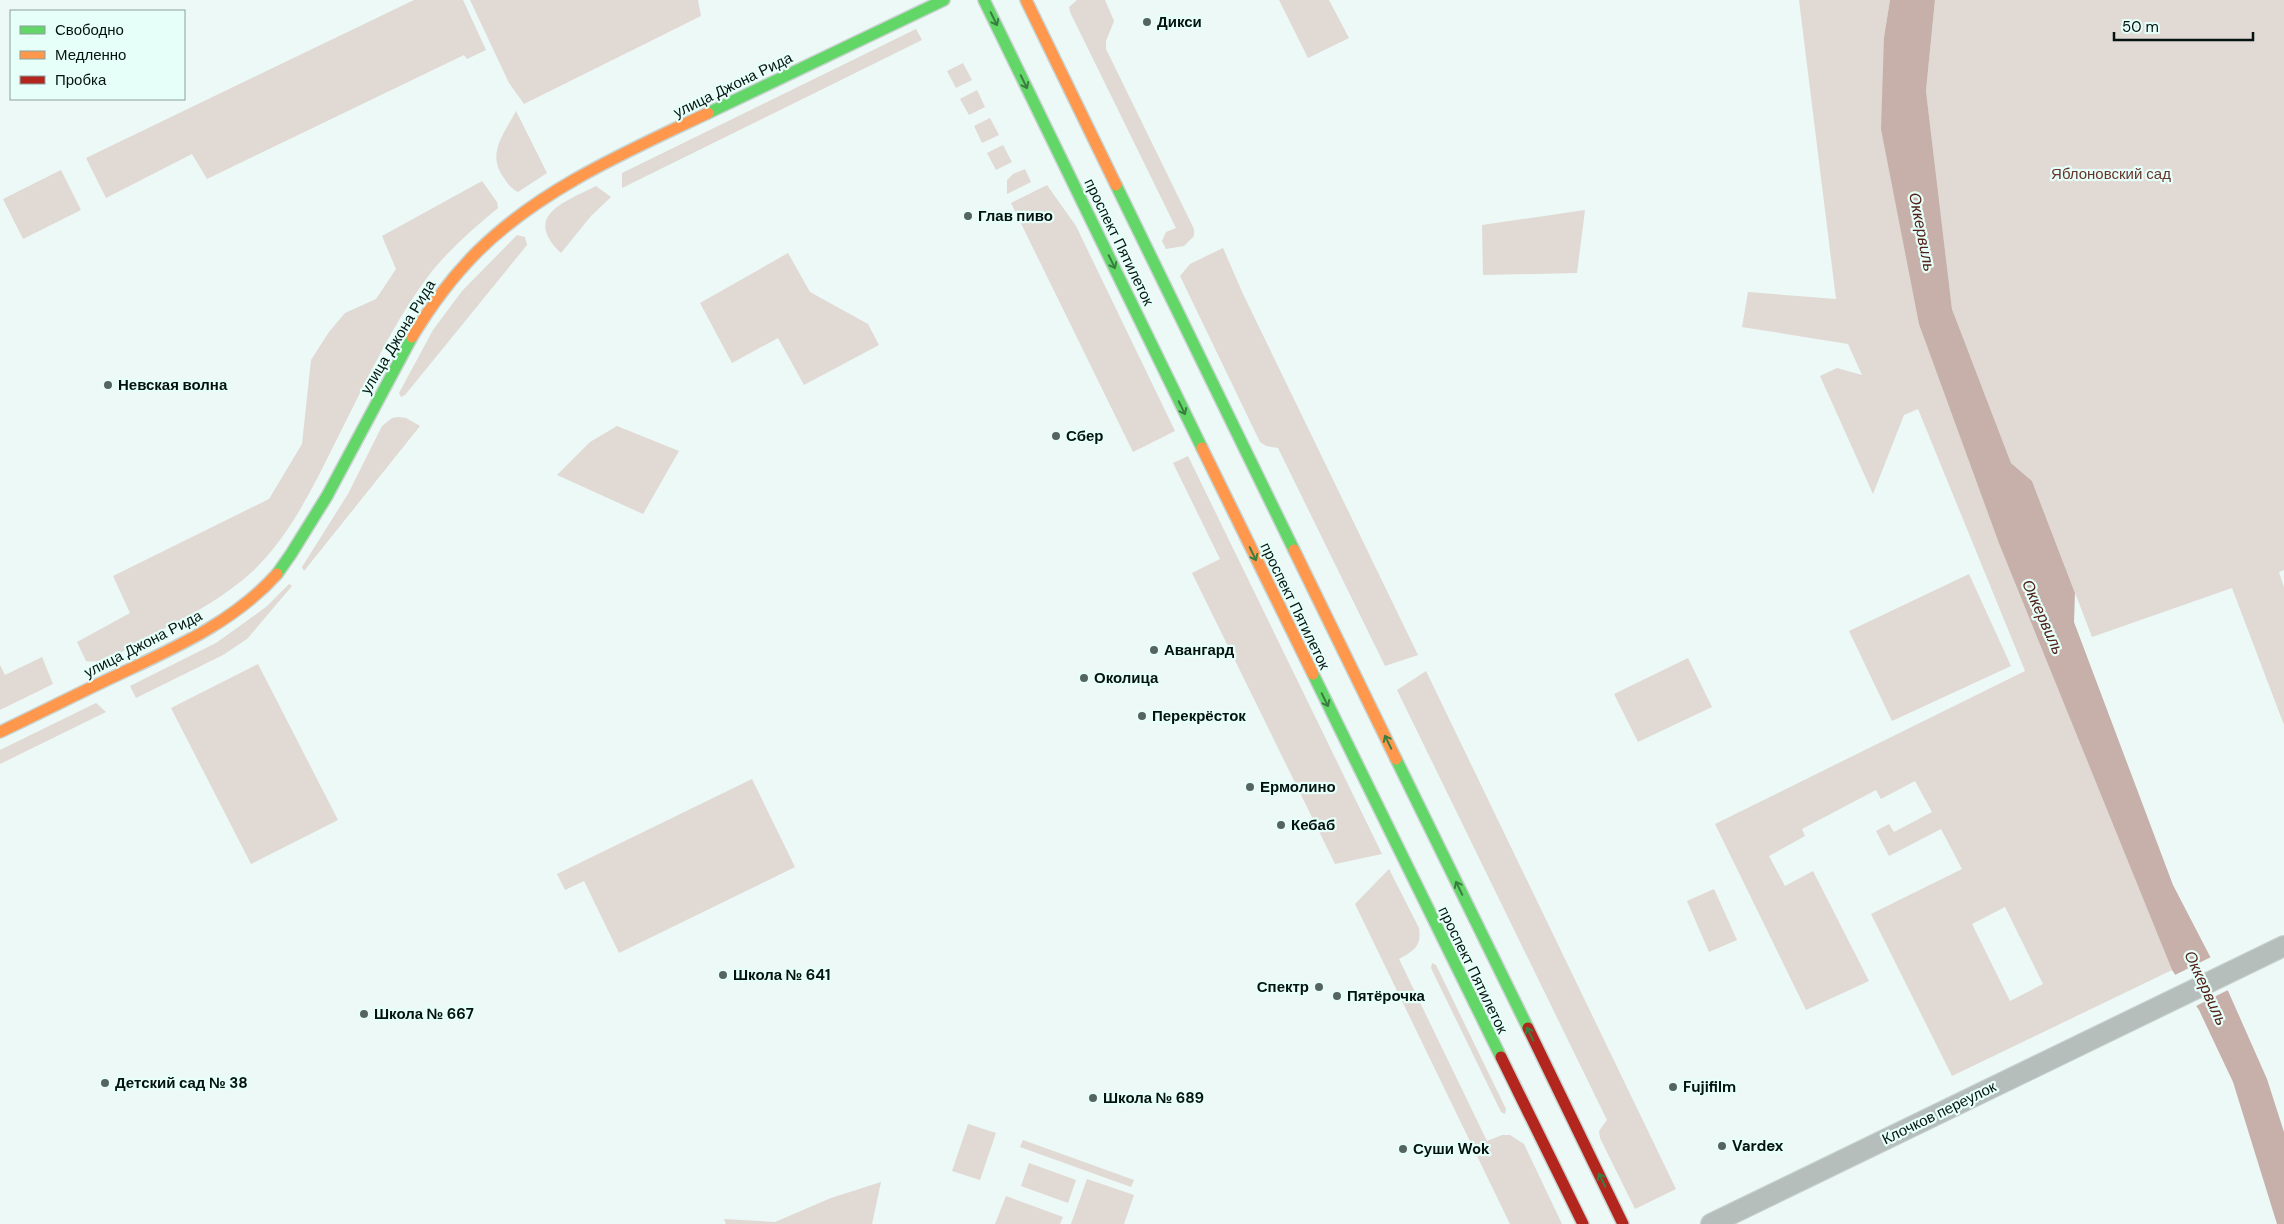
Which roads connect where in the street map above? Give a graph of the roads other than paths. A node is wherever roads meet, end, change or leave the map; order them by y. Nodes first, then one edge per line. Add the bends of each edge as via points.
1 (944, 0) edge
2 (984, 0) edge
3 (1026, 0) edge
4 (0, 732) edge
5 (2284, 946) edge
6 (1583, 1224) edge
7 (1623, 1224) edge
8 (1710, 1224) edge

1 - 4 street, улица Джона Рида via 601,165 520,214 477,252 426,313 318,513 282,568 256,594 207,630
2 -> 6 street, проспект Пятилеток
7 -> 3 street, проспект Пятилеток
5 - 8 street, Клочков переулок

